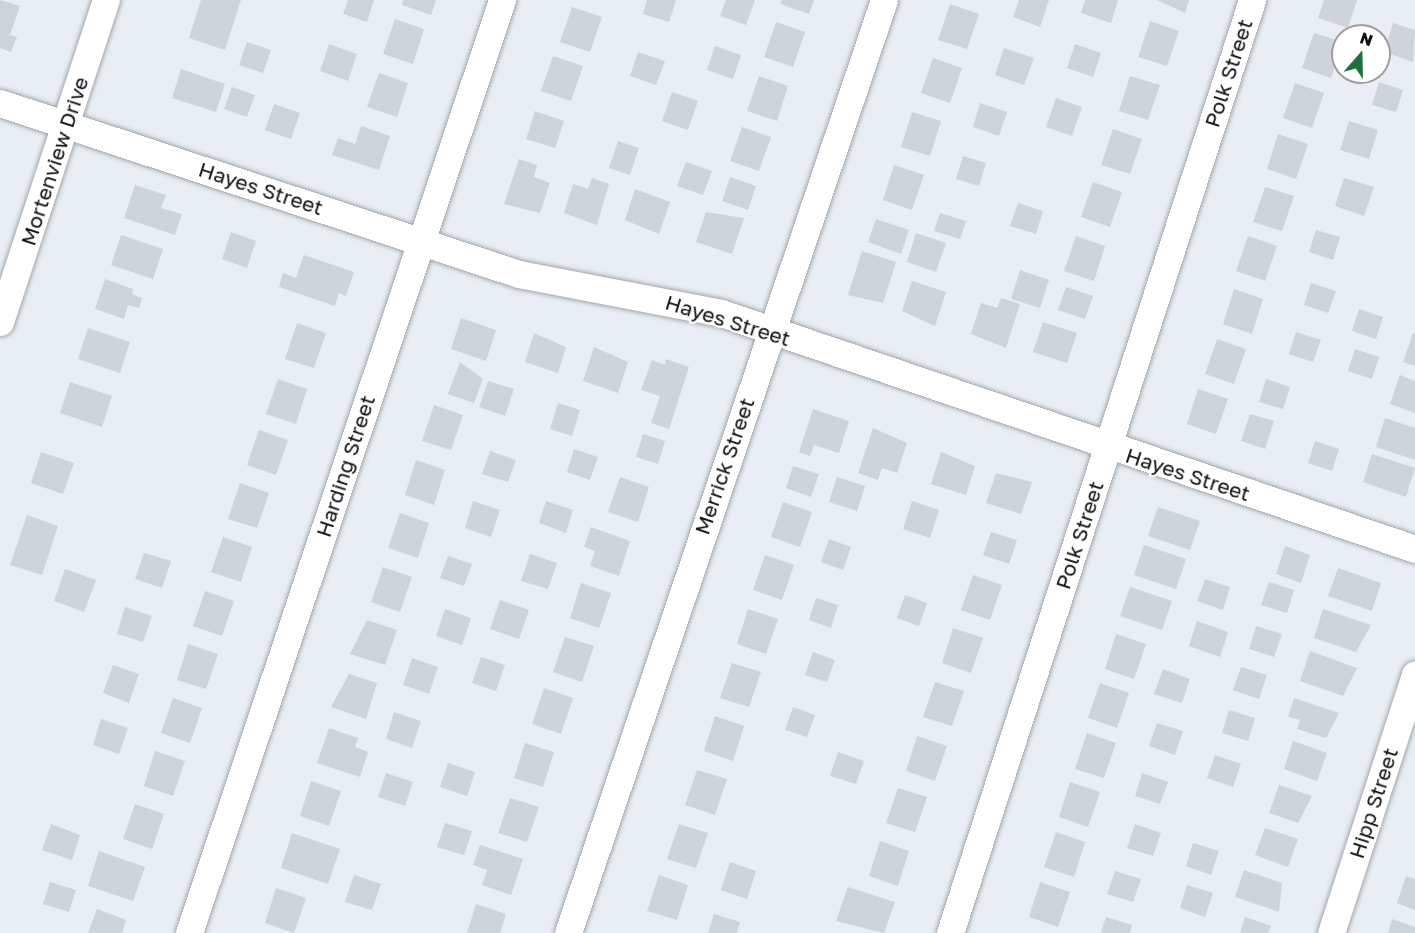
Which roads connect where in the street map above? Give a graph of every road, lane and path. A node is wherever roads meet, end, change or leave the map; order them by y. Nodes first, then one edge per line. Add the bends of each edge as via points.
1 (106, 0) edge
2 (502, 0) edge
3 (884, 0) edge
4 (1252, 0) edge
5 (0, 103) edge
6 (66, 125) junction
7 (419, 243) junction
8 (0, 322) edge
9 (771, 331) junction
10 (1107, 447) junction
11 (1415, 549) edge
12 (1415, 674) edge
13 (189, 933) edge
14 (568, 933) edge
15 (950, 933) edge
16 (1331, 933) edge

1 - 6 street, Mortenview Drive
2 - 7 street, Harding Street
3 - 9 street, Merrick Street
4 - 10 street, Polk Street
5 - 6 street, Hayes Street
6 - 7 street, Hayes Street
6 - 8 street, Mortenview Drive
7 - 9 street, Hayes Street via 519,274 696,306
7 - 13 street, Harding Street
9 - 10 street, Hayes Street
9 - 14 street, Merrick Street
10 - 11 street, Hayes Street
10 - 15 street, Polk Street
12 - 16 street, Hipp Street

